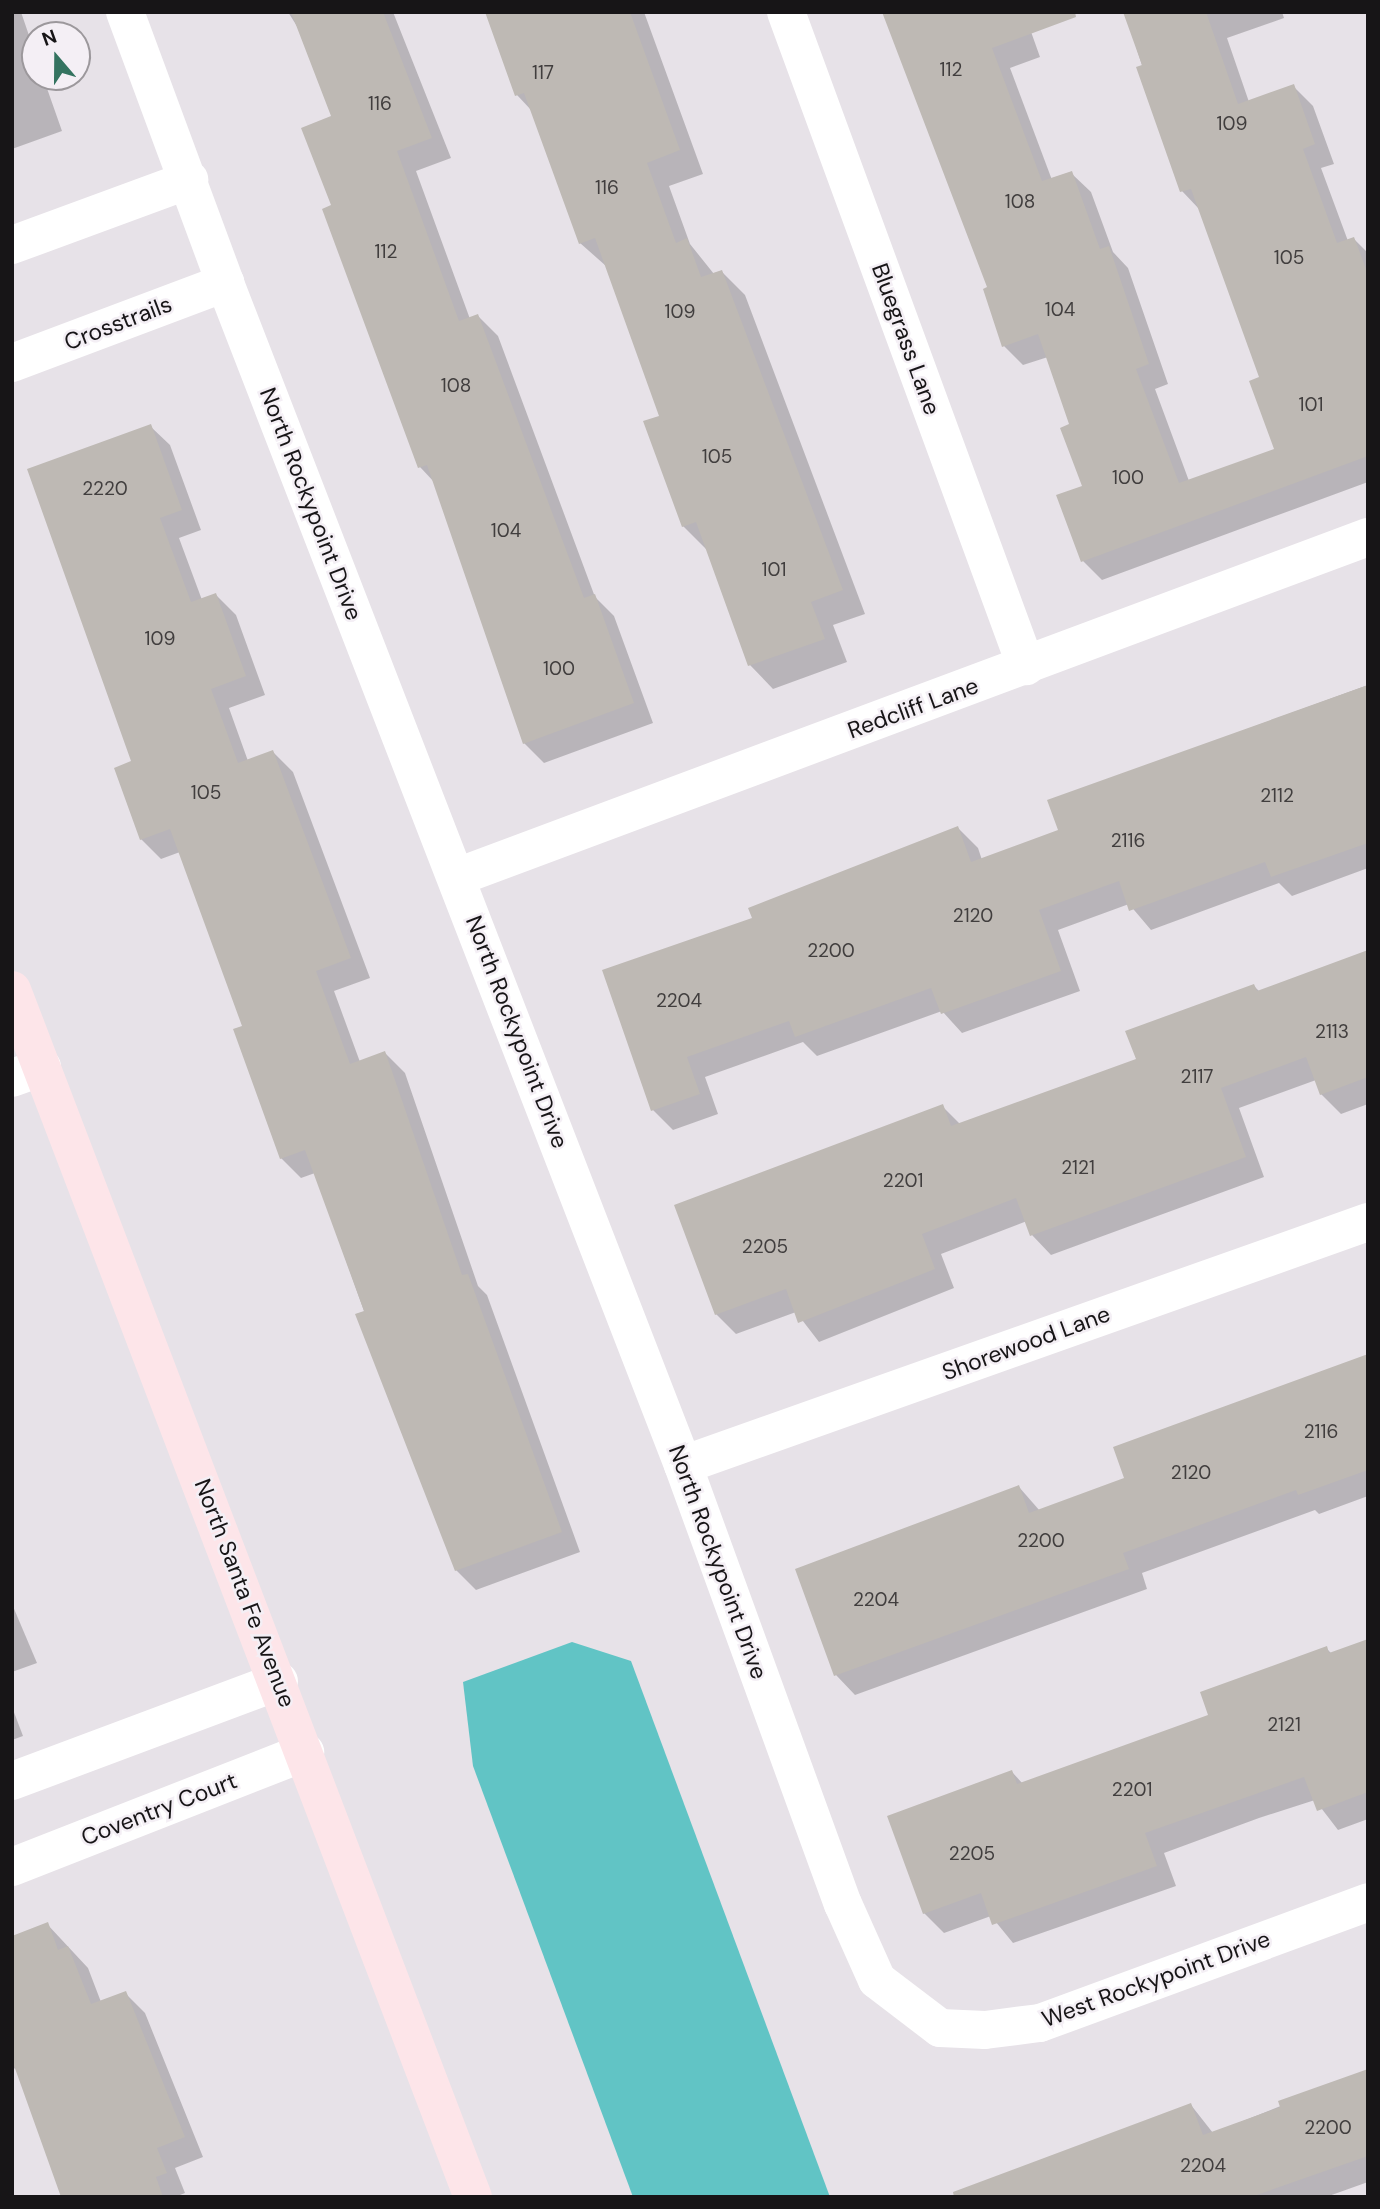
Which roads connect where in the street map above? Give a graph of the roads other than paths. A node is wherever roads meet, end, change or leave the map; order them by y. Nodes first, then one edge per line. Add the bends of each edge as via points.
1 (125, 12) edge
2 (786, 12) edge
3 (189, 180) junction
4 (12, 245) edge
5 (225, 283) junction
6 (12, 363) edge
7 (1368, 537) edge
8 (1026, 666) junction
9 (457, 877) junction
10 (12, 990) edge
11 (27, 1072) edge
12 (1368, 1222) edge
13 (683, 1465) junction
14 (279, 1681) junction
15 (306, 1752) junction
16 (12, 1781) edge
17 (12, 1867) edge
18 (1368, 1902) edge
19 (940, 2028) joint
20 (473, 2197) edge

1 - 3 street, North Rockypoint Drive
2 - 8 street, Bluegrass Lane
3 - 4 street
3 - 5 street, North Rockypoint Drive
5 - 6 street, Crosstrails
5 - 9 street, North Rockypoint Drive
7 - 8 street, Redcliff Lane
8 - 9 street, Redcliff Lane
9 - 13 street, North Rockypoint Drive
10 - 11 main road, North Santa Fe Avenue
11 - 14 main road, North Santa Fe Avenue
12 - 13 street, Shorewood Lane
13 - 19 street, North Rockypoint Drive via 843,1904 877,1980
14 - 15 main road, North Santa Fe Avenue
14 - 16 street
15 - 17 street, Coventry Court
15 - 20 main road, North Santa Fe Avenue
18 - 19 street, West Rockypoint Drive via 1040,2023 985,2030

